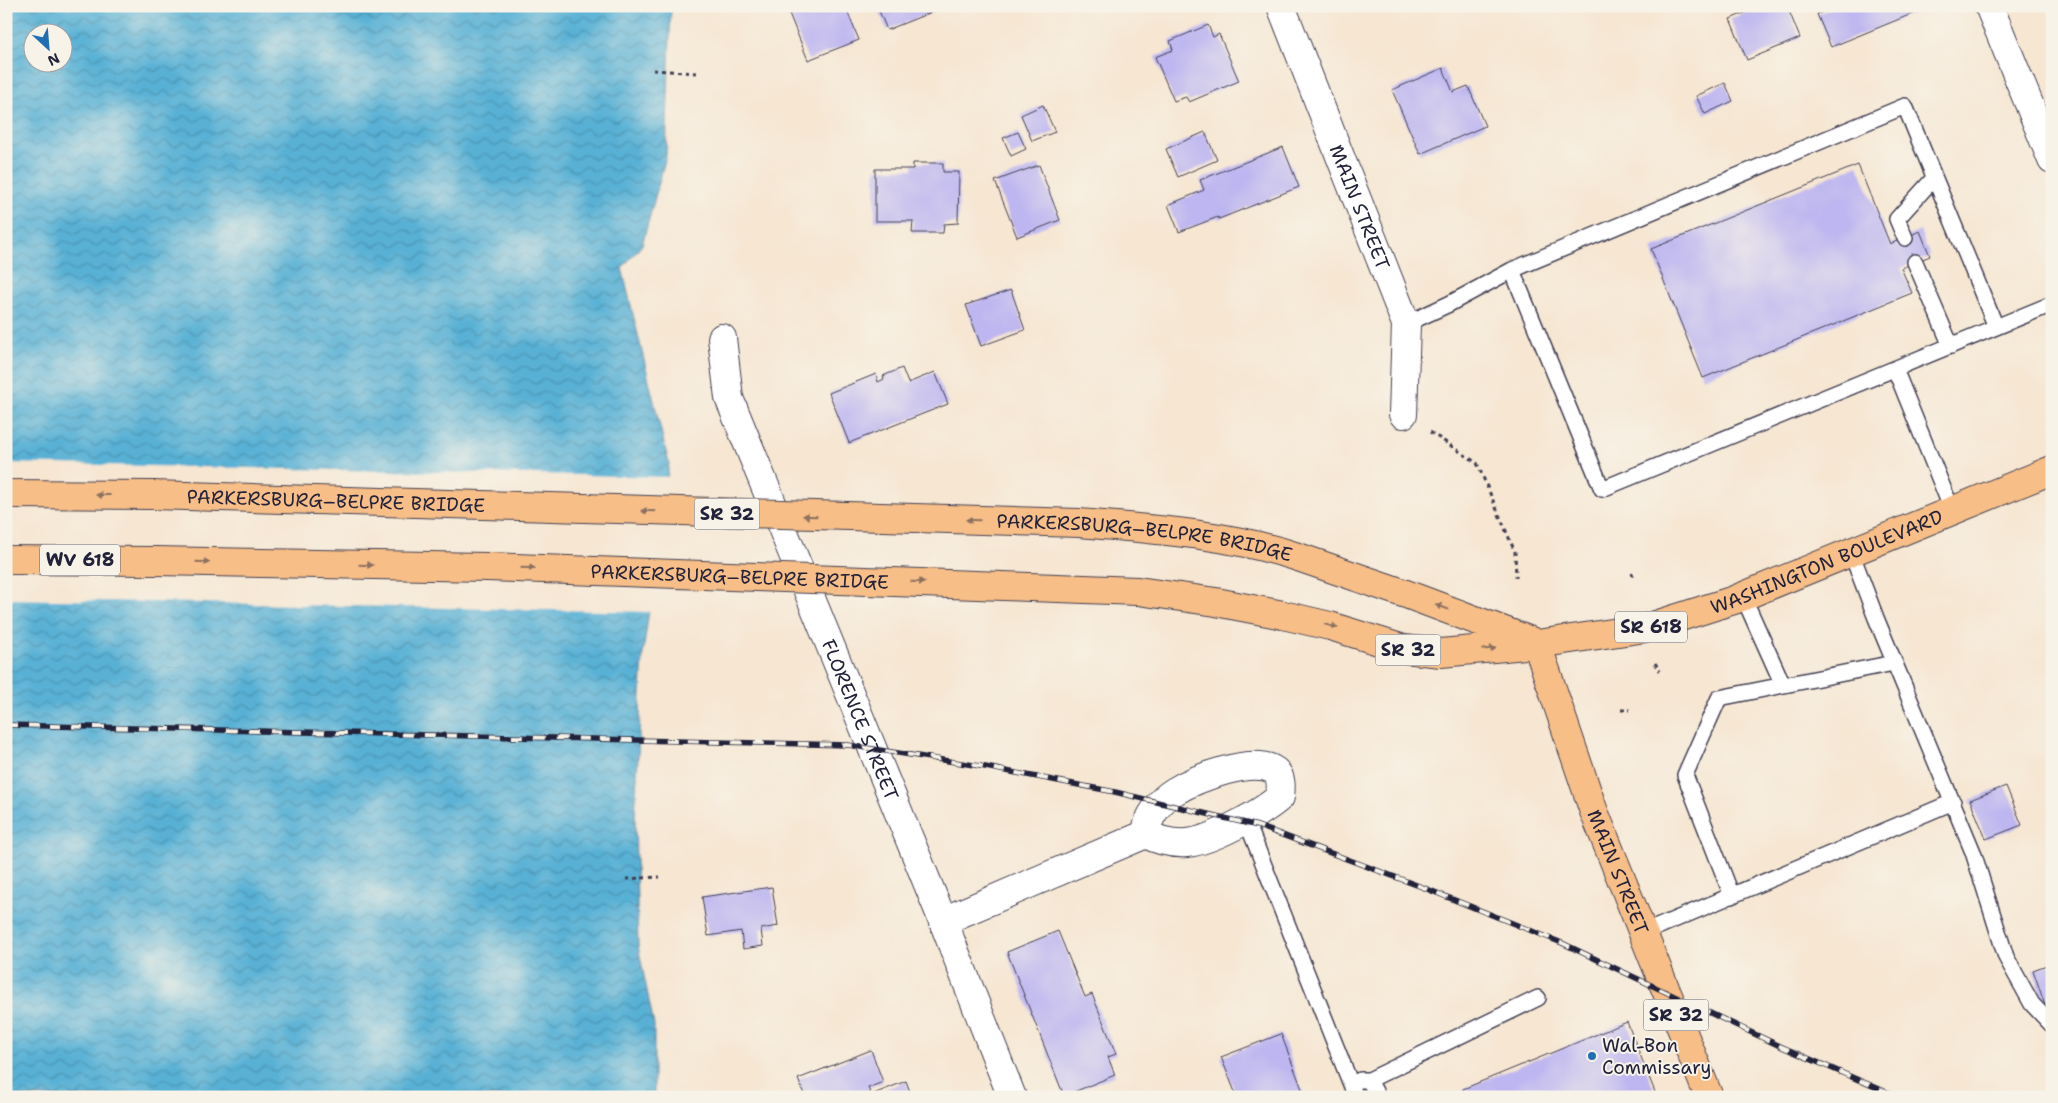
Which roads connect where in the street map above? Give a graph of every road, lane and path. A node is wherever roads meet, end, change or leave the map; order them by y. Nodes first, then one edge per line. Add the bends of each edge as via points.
1 (1281, 6) edge
2 (1989, 6) edge
3 (653, 70) dead end
4 (698, 73) dead end
5 (2052, 160) edge
6 (1934, 178) junction
7 (1905, 238) dead end
8 (1916, 262) dead end
9 (1512, 270) junction
10 (2052, 304) edge
11 (1406, 324) junction
12 (1996, 327) junction
13 (722, 338) dead end
14 (1951, 346) junction
15 (1895, 369) junction
16 (1403, 414) joint
17 (2052, 470) edge
18 (6, 494) edge
19 (1952, 510) junction
20 (1851, 552) junction
21 (6, 560) edge
22 (154, 561) joint
23 (1632, 573) dead end
24 (1516, 577) dead end
25 (1634, 579) dead end
26 (1743, 596) junction
27 (1537, 644) junction
28 (1655, 663) dead end
29 (1894, 663) junction
30 (1660, 671) dead end
31 (1783, 685) junction
32 (1621, 710) dead end
33 (1630, 710) dead end
34 (1953, 802) junction
35 (1246, 820) junction
36 (1146, 834) junction
37 (660, 877) dead end
38 (626, 879) dead end
39 (1732, 896) junction
40 (942, 920) junction
41 (1643, 933) junction
42 (1538, 998) dead end
43 (2052, 1025) edge
44 (1369, 1080) junction
45 (1349, 1081) junction
46 (1012, 1097) edge
47 (1356, 1097) edge
48 (1378, 1097) edge
49 (1709, 1097) edge

1 - 11 street, MAIN STREET
2 - 5 street
3 - 4 path
6 - 7 lane via 1898,219
6 - 9 lane via 1905,106
6 - 12 lane
8 - 14 lane
9 - 11 lane
9 - 15 lane via 1602,489
10 - 12 lane
11 - 16 street, MAIN STREET
12 - 14 lane
13 - 40 street, FLORENCE STREET via 729,398
14 - 15 lane
15 - 19 lane
16 - 24 path via 1477,463 1515,552
17 - 19 main road, WASHINGTON BOULEVARD / SR 618
27 -> 18 main road, PARKERSBURG–BELPRE BRIDGE / SR 32, bridge via 1406,594 1298,558 1255,545 1167,530 1080,523
19 - 20 main road, WASHINGTON BOULEVARD / SR 618
20 - 26 main road, WASHINGTON BOULEVARD / SR 618
20 - 29 lane
21 - 22 main road, PARKERSBURG–BELPRE BRIDGE / WV 618
22 -> 27 main road, PARKERSBURG–BELPRE BRIDGE / SR 32, bridge via 487,567 1128,590 1284,615 1404,649 1450,653
23 - 25 path
26 - 27 main road, WASHINGTON BOULEVARD / SR 618 via 1646,628
26 - 31 lane
27 - 41 main road, MAIN STREET / SR 32 via 1594,809
28 - 30 path
29 - 31 lane
29 - 34 lane
31 - 39 lane via 1719,698 1684,775
32 - 33 path
34 - 39 lane
34 - 43 lane via 1974,852 2006,956 2032,1004
35 - 36 street via 1188,843 1169,843
35 - 36 street via 1280,797 1277,772 1255,766 1221,771 1175,791 1153,813 1146,824
35 - 45 lane
36 - 40 street
37 - 38 path
39 - 41 lane
40 - 46 street, FLORENCE STREET
41 - 49 main road, MAIN STREET / SR 32
42 - 44 lane
44 - 45 lane
44 - 48 lane
45 - 47 lane

